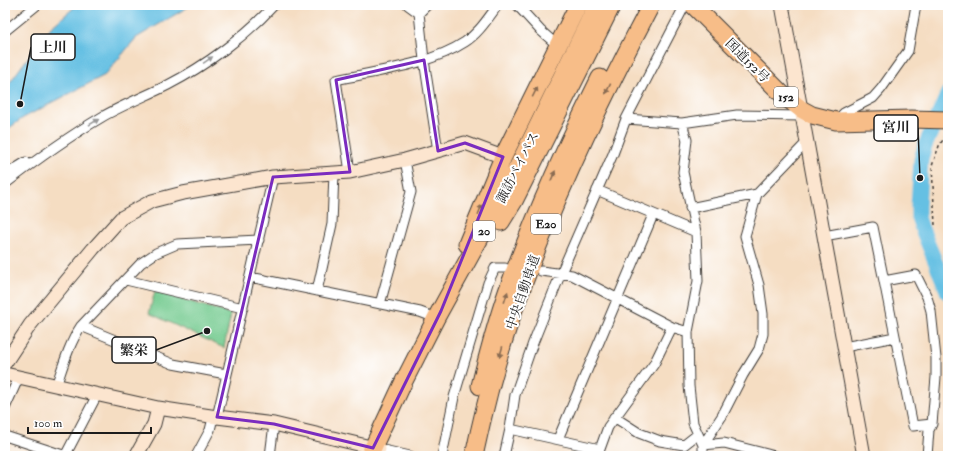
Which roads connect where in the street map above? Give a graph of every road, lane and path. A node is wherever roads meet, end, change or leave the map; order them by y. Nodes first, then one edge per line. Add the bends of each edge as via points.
1 (37, 5) edge
2 (274, 5) edge
3 (408, 5) edge
4 (427, 5) edge
5 (498, 5) edge
6 (517, 5) edge
7 (578, 5) edge
8 (597, 5) edge
9 (601, 5) edge
10 (612, 5) edge
11 (639, 5) edge
12 (651, 5) edge
13 (685, 5) edge
14 (693, 5) edge
15 (782, 5) edge
16 (916, 5) edge
17 (419, 13) junction
18 (5, 31) edge
19 (558, 46) junction
20 (424, 60) junction
21 (801, 112) junction
22 (626, 119) junction
23 (836, 121) junction
24 (682, 123) junction
25 (947, 124) edge
26 (74, 134) junction
27 (807, 142) junction
28 (438, 151) junction
29 (502, 156) junction
30 (405, 160) junction
31 (350, 172) junction
32 (334, 173) junction
33 (5, 174) edge
34 (272, 177) junction
35 (5, 184) edge
36 (597, 190) junction
37 (757, 194) junction
38 (690, 208) junction
39 (653, 215) junction
40 (935, 225) dead end
41 (696, 232) junction
42 (824, 236) junction
43 (259, 240) junction
44 (505, 268) dead end
45 (541, 271) dead end
46 (561, 273) junction
47 (250, 277) junction
48 (126, 280) junction
49 (884, 281) junction
50 (317, 291) junction
51 (457, 291) junction
52 (617, 298) junction
53 (380, 304) junction
54 (243, 308) junction
55 (438, 314) junction
56 (81, 326) junction
57 (672, 327) junction
58 (688, 332) junction
59 (895, 337) junction
60 (844, 347) junction
61 (5, 363) edge
62 (5, 374) edge
63 (226, 374) junction
64 (19, 377) junction
65 (56, 386) junction
66 (97, 395) junction
67 (5, 408) edge
68 (158, 408) junction
69 (217, 417) junction
70 (614, 417) junction
71 (274, 424) junction
72 (932, 424) junction
73 (510, 429) junction
74 (698, 434) junction
75 (5, 436) edge
76 (558, 439) junction
77 (703, 445) junction
78 (374, 452) edge
79 (65, 456) edge
80 (136, 456) edge
81 (196, 456) edge
82 (270, 456) edge
83 (410, 456) edge
84 (442, 456) edge
85 (463, 456) edge
86 (474, 456) edge
87 (504, 456) edge
88 (703, 456) edge
89 (775, 456) edge
90 (864, 456) edge
91 (927, 456) edge

1 - 18 street
26 -> 2 street via 104,116 169,85 207,61 252,27
3 - 17 street
4 - 17 street
5 - 20 street via 477,31 465,41
6 - 19 street
7 - 19 highway, 20
8 - 55 highway, 諏訪バイパス / 20 via 507,189
9 - 51 highway, 諏訪バイパス / 20 via 510,191
10 - 51 highway, 20 via 514,201
85 -> 11 highway, 中央自動車道 / E20 via 491,342 530,230 568,142
12 -> 86 highway, 中央自動車道 / E20 via 618,67 536,250 502,347
13 - 22 street
14 - 21 highway, 国道152号 / 152
15 - 21 street
16 - 23 street via 908,51 904,57 873,98 844,113
17 - 20 street
29 -> 19 highway, 20
20 - 28 street
20 - 31 street via 336,80
21 - 23 highway, 国道152号 / 152
21 - 24 street via 737,115
21 - 27 street
22 - 24 street
22 - 36 street
23 - 25 highway, 国道152号 / 152 via 911,119
24 - 38 street via 687,140 683,172
25 - 40 path via 932,166
26 - 33 street
26 - 35 street
27 - 37 street
27 - 42 street
28 - 29 street via 465,143
28 - 30 street
55 -> 29 highway, 20
30 - 31 street
30 - 53 street via 411,192
31 - 32 street
32 - 34 street
32 - 50 street via 332,224
34 - 43 street
34 - 61 street via 152,200 121,218 30,326
36 - 39 street
36 - 46 street
37 - 38 street
37 - 77 street via 745,236 759,285 763,334 759,349
38 - 41 street
39 - 41 street
39 - 52 street
41 - 58 street via 698,281
42 - 49 street via 873,227
42 - 60 street
43 - 47 street
43 - 48 street via 177,244 141,263
44 - 84 street via 495,268 488,283 454,397
45 - 46 street
46 - 52 street via 572,275
46 - 73 street via 515,395
47 - 50 street
47 - 54 street
48 - 54 street
48 - 56 street
49 - 59 street
49 - 72 street via 916,275 927,297 936,358
50 - 53 street
51 - 78 highway, 諏訪バイパス / 20
52 - 57 street
52 - 76 street
53 - 55 street
54 - 63 street
55 - 78 highway, 諏訪バイパス / 20 via 403,383
56 - 63 street via 173,364
56 - 65 street
57 - 58 street
57 - 70 street via 654,364
58 - 74 street via 689,386 693,423
59 - 60 street
59 - 72 street via 913,426
60 - 90 street
62 - 64 street
63 - 69 street
64 - 65 street
64 - 67 street
65 - 66 street
66 - 68 street
66 - 79 street
68 - 69 street
68 - 80 street via 154,424
69 - 71 street
69 - 81 street via 212,422
70 - 74 street via 639,433 660,441 684,445
70 - 76 street via 600,449
71 - 78 street
71 - 82 street
72 - 91 street
73 - 76 street
73 - 87 street
74 - 77 street
75 - 79 street
77 - 88 street
77 - 89 street via 724,443
78 - 83 street

